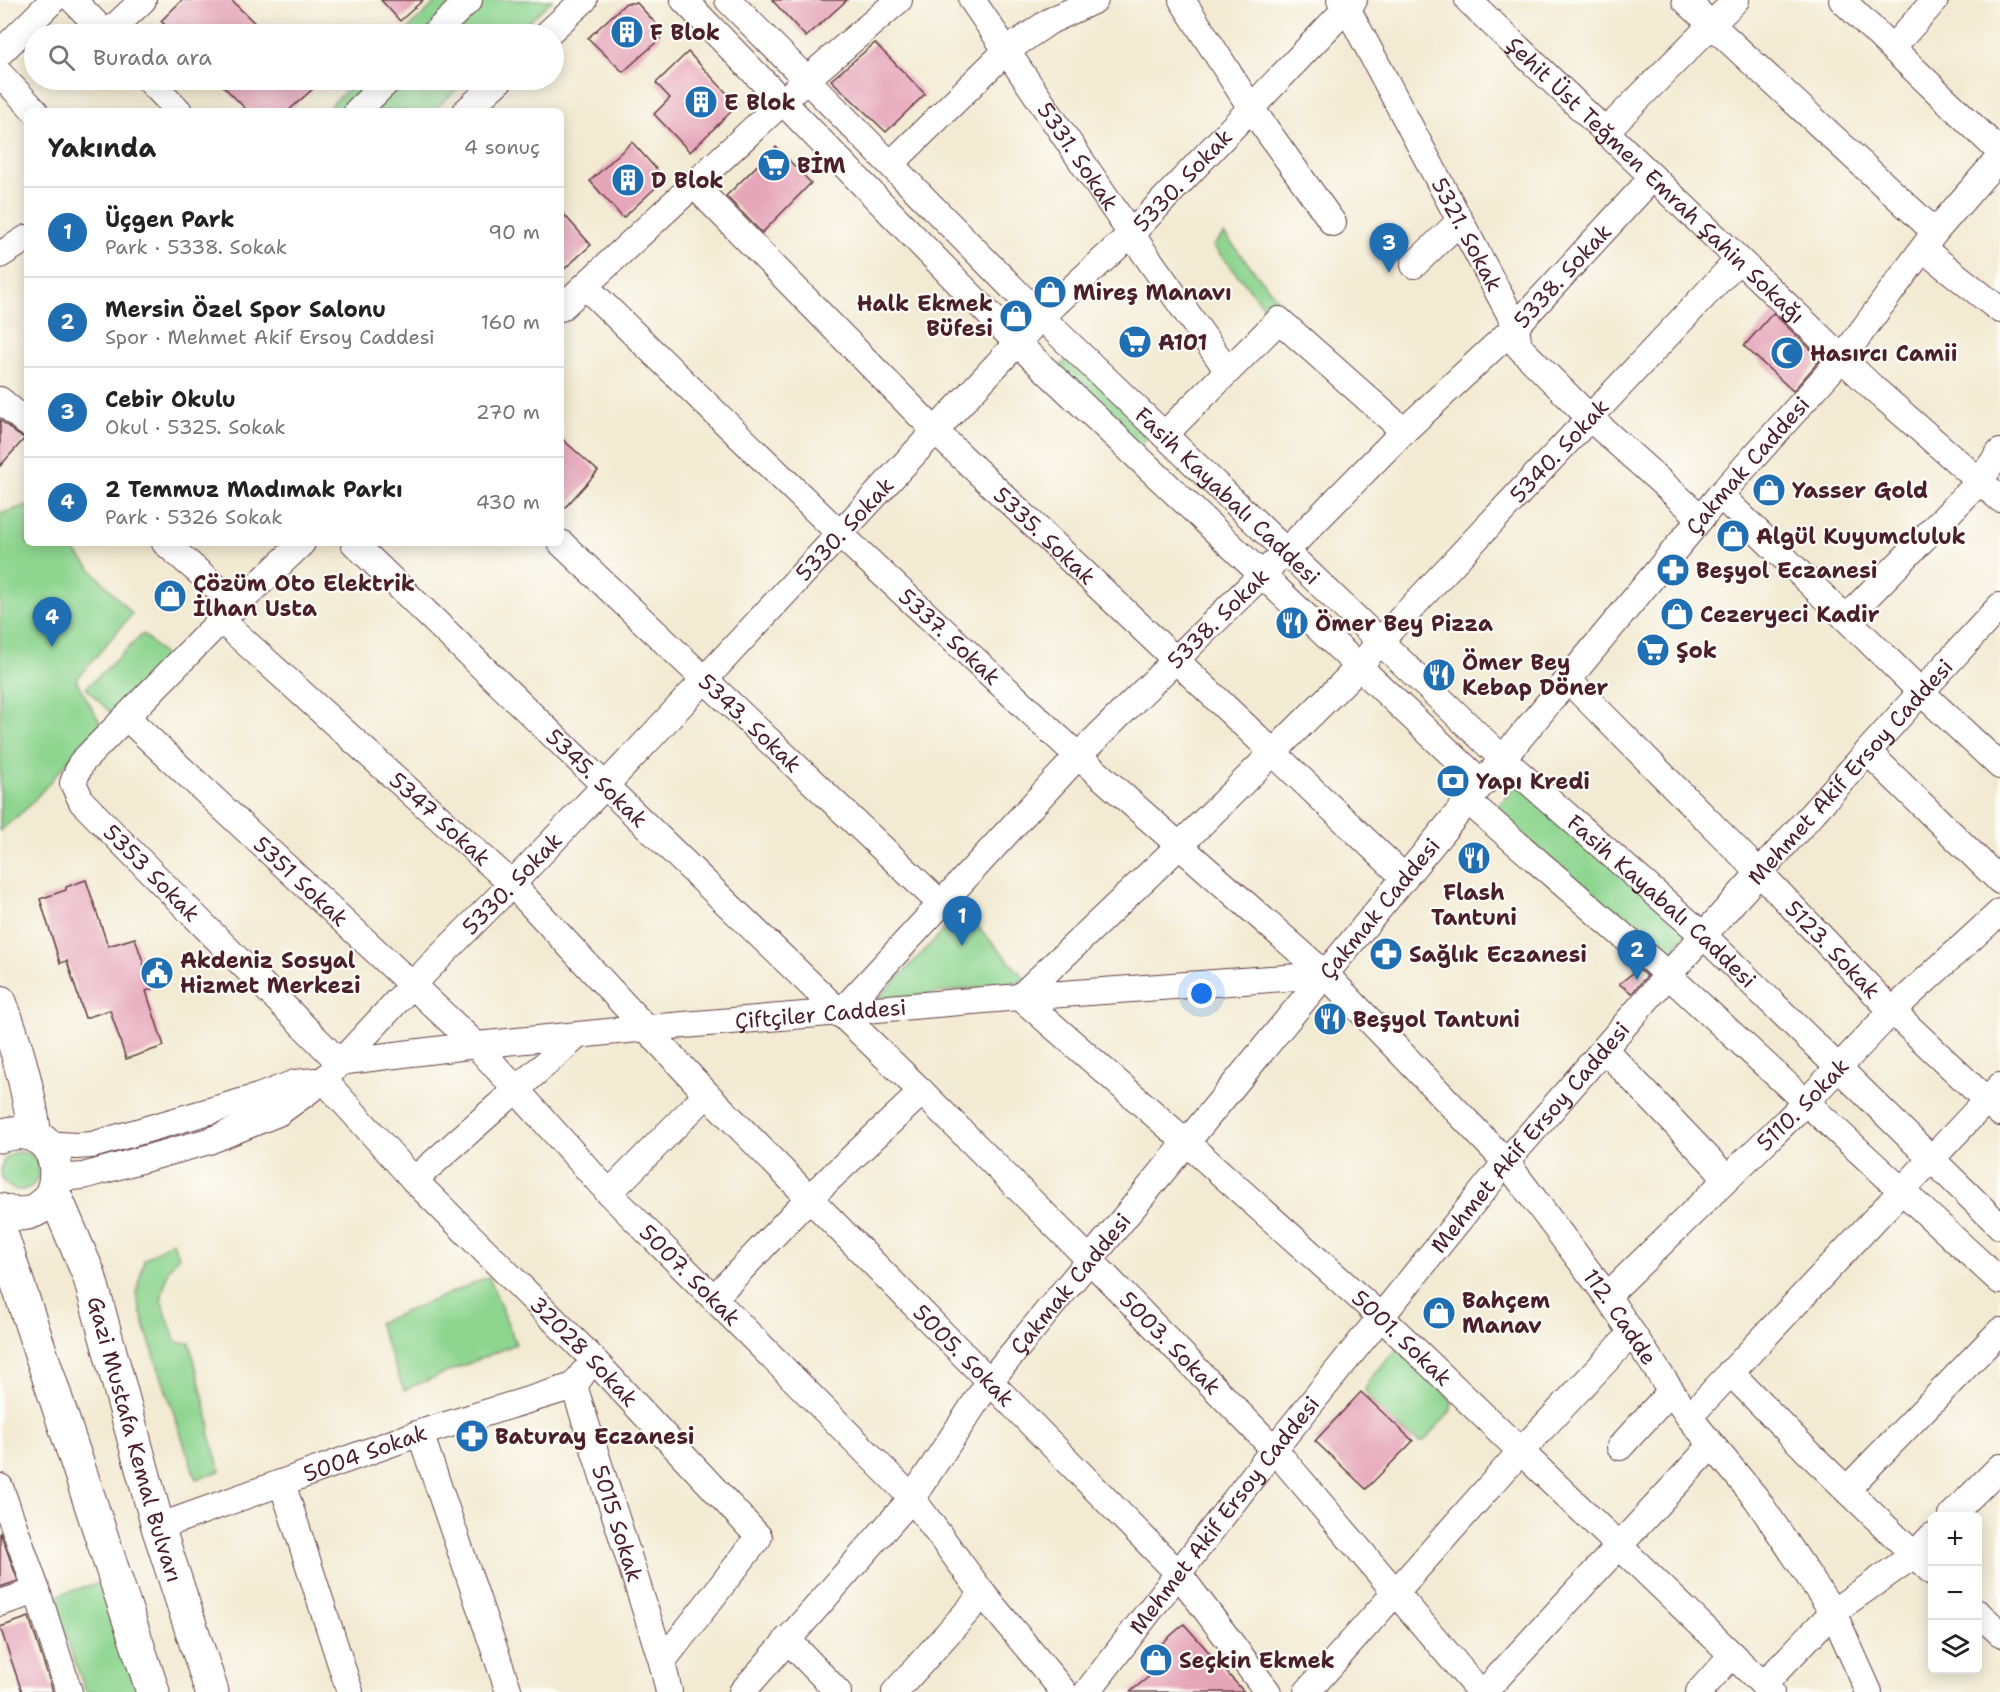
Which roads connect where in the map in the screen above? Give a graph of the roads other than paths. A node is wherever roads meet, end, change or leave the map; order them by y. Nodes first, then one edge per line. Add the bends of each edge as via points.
1 (53, 0) edge
2 (73, 0) edge
3 (142, 0) edge
4 (469, 0) edge
5 (584, 0) edge
6 (684, 0) edge
7 (728, 0) edge
8 (899, 0) edge
9 (972, 0) edge
10 (1095, 0) edge
11 (1182, 0) edge
12 (1468, 0) edge
13 (1684, 0) edge
14 (1736, 0) edge
15 (1842, 0) edge
16 (1935, 0) edge
17 (1347, 3) edge
18 (29, 24) edge
19 (96, 24) edge
20 (117, 24) edge
21 (444, 24) edge
22 (558, 24) edge
23 (1712, 25) junction
24 (24, 29) edge
25 (1892, 48) junction
26 (1006, 51) junction
27 (0, 53) edge
28 (0, 74) edge
29 (807, 79) junction
30 (159, 90) edge
31 (379, 90) edge
32 (489, 90) edge
33 (784, 102) junction
34 (32, 108) edge
35 (176, 108) edge
36 (360, 108) edge
37 (469, 108) edge
38 (1251, 108) junction
39 (1605, 132) junction
40 (1999, 160) edge
41 (891, 164) junction
42 (1652, 178) junction
43 (694, 185) junction
44 (1460, 221) junction
45 (1333, 223) dead end
46 (1131, 234) junction
47 (24, 240) edge
48 (1929, 241) junction
49 (0, 255) edge
50 (1738, 260) junction
51 (1414, 265) dead end
52 (585, 286) junction
53 (564, 305) edge
54 (2000, 310) edge
55 (1041, 317) junction
56 (1516, 326) junction
57 (1017, 343) junction
58 (1842, 358) junction
59 (1227, 371) junction
60 (0, 400) edge
61 (1590, 418) junction
62 (24, 420) edge
63 (1404, 431) junction
64 (936, 432) junction
65 (1164, 435) junction
66 (2000, 452) edge
67 (1980, 481) junction
68 (1720, 495) junction
69 (2000, 499) edge
70 (1701, 518) junction
71 (841, 535) junction
72 (168, 546) edge
73 (299, 546) edge
74 (357, 546) edge
75 (564, 546) edge
76 (1286, 551) junction
77 (1262, 575) junction
78 (2000, 606) edge
79 (228, 612) junction
80 (1846, 618) junction
81 (1380, 641) junction
82 (1177, 659) junction
83 (1359, 667) junction
84 (1568, 680) junction
85 (704, 681) junction
86 (1921, 692) junction
87 (126, 717) junction
88 (1274, 752) junction
89 (1868, 752) junction
90 (1078, 756) junction
91 (1503, 759) junction
92 (1999, 765) edge
93 (604, 786) junction
94 (1475, 793) junction
95 (1179, 846) junction
96 (1760, 873) junction
97 (1405, 878) junction
98 (2000, 881) edge
99 (512, 885) junction
100 (940, 903) junction
101 (2000, 912) edge
102 (1704, 936) junction
103 (1326, 975) junction
104 (1668, 975) junction
105 (411, 986) junction
106 (1020, 997) junction
107 (0, 1002) edge
108 (1892, 1011) junction
109 (839, 1014) junction
110 (648, 1028) junction
111 (577, 1036) junction
112 (476, 1045) junction
113 (1604, 1049) junction
114 (1838, 1067) junction
115 (331, 1071) junction
116 (515, 1088) junction
117 (922, 1092) junction
118 (707, 1094) junction
119 (1995, 1100) edge
120 (1806, 1102) junction
121 (0, 1136) edge
122 (40, 1140) junction
123 (1187, 1143) junction
124 (1932, 1159) junction
125 (1506, 1162) junction
126 (1727, 1178) junction
127 (414, 1180) junction
128 (55, 1185) junction
129 (1902, 1190) junction
130 (609, 1193) junction
131 (809, 1198) junction
132 (0, 1210) edge
133 (2000, 1226) edge
134 (0, 1230) edge
135 (1090, 1260) junction
136 (2000, 1281) edge
137 (1606, 1296) junction
138 (714, 1298) junction
139 (1381, 1317) junction
140 (2000, 1331) edge
141 (1632, 1333) junction
142 (593, 1359) junction
143 (1730, 1372) junction
144 (989, 1382) junction
145 (574, 1386) junction
146 (1671, 1390) junction
147 (1689, 1417) junction
148 (420, 1433) junction
149 (1712, 1445) junction
150 (1620, 1447) dead end
151 (1274, 1449) junction
152 (1521, 1451) junction
153 (2000, 1467) edge
154 (282, 1483) junction
155 (0, 1487) edge
156 (1846, 1490) junction
157 (912, 1498) junction
158 (1955, 1512) edge
159 (158, 1527) junction
160 (1928, 1540) edge
161 (1620, 1546) junction
162 (1914, 1555) junction
163 (1928, 1568) edge
164 (1178, 1573) junction
165 (37, 1591) junction
166 (1396, 1592) junction
167 (983, 1594) junction
168 (0, 1603) edge
169 (1833, 1612) junction
170 (1982, 1617) edge
171 (2000, 1633) edge
172 (787, 1639) junction
173 (1732, 1654) junction
174 (662, 1662) junction
175 (1767, 1688) edge
176 (69, 1692) edge
177 (153, 1692) edge
178 (212, 1692) edge
179 (350, 1692) edge
180 (509, 1692) edge
181 (669, 1692) edge
182 (742, 1692) edge
183 (838, 1692) edge
184 (895, 1692) edge
185 (1064, 1692) edge
186 (1087, 1692) edge
187 (1268, 1692) edge
188 (1307, 1692) edge
189 (1482, 1692) edge
190 (1699, 1692) edge
191 (1869, 1692) edge

1 - 18 street
2 - 19 street
3 - 20 street
4 - 21 street
5 - 22 street
6 - 33 street, Fasih Kayabalı Caddesi
7 - 29 street, Fasih Kayabalı Caddesi
8 - 29 street
9 - 26 street, 5331. Sokak
10 - 26 street via 1050,21
11 - 38 street
12 - 39 street, Şehit Üst Teğmen Emrah Şahin Sokağı
13 - 23 street
14 - 23 street
15 - 25 street
16 - 25 street
17 - 38 street, 5330. Sokak
17 - 44 street, 5321. Sokak
23 - 39 street
23 - 48 street
24 - 27 street
25 - 40 street
26 - 41 street
26 - 46 street, 5331. Sokak
28 - 34 street
29 - 33 street
29 - 41 street, Fasih Kayabalı Caddesi
30 - 35 street
31 - 36 street
32 - 37 street
33 - 43 street
33 - 57 street, Fasih Kayabalı Caddesi
38 - 45 street
38 - 46 street, 5330. Sokak
39 - 42 street, Şehit Üst Teğmen Emrah Şahin Sokağı
40 - 48 street, Çakmak Caddesi
41 - 55 street, Fasih Kayabalı Caddesi
42 - 50 street, Şehit Üst Teğmen Emrah Şahin Sokağı
42 - 56 street, 5338. Sokak
43 - 52 street
43 - 64 street, 5335. Sokak
44 - 51 street
44 - 56 street, 5321. Sokak
46 - 55 street, 5330. Sokak
46 - 59 street, 5331. Sokak
47 - 49 street
48 - 54 street
48 - 58 street, Çakmak Caddesi
50 - 58 street, Şehit Üst Teğmen Emrah Şahin Sokağı
50 - 61 street, 5340. Sokak
52 - 53 street
52 - 71 street, 5337. Sokak
55 - 57 street, 5330. Sokak
55 - 65 street, Fasih Kayabalı Caddesi
56 - 61 street, 5321. Sokak via 1519,346
56 - 63 street, 5338. Sokak
57 - 64 street, 5330. Sokak
57 - 77 street, Fasih Kayabalı Caddesi
58 - 67 street, Şehit Üst Teğmen Emrah Şahin Sokağı
58 - 68 street, Çakmak Caddesi
59 - 63 street via 1279,320
59 - 65 street
60 - 62 street
61 - 70 street, 5321. Sokak
61 - 81 street, 5340. Sokak
63 - 76 street, 5338. Sokak
64 - 71 street, 5330. Sokak
64 - 82 street, 5335. Sokak
65 - 76 street, Fasih Kayabalı Caddesi
66 - 67 street
67 - 69 street, Şehit Üst Teğmen Emrah Şahin Sokağı
67 - 80 street
68 - 70 street, Çakmak Caddesi
68 - 80 street
70 - 84 street, Çakmak Caddesi
71 - 85 street, 5330. Sokak
71 - 90 street, 5337. Sokak
72 - 79 street, 5347 Sokak
73 - 79 street
74 - 93 street, 5345. Sokak
75 - 85 street, 5343. Sokak
76 - 77 street, 5338. Sokak
76 - 81 street, Fasih Kayabalı Caddesi
77 - 82 street, 5338. Sokak
77 - 83 street, Fasih Kayabalı Caddesi
78 - 86 street, Mehmet Akif Ersoy Caddesi
79 - 87 street
79 - 99 street, 5347 Sokak
80 - 86 street
81 - 83 street, 5340. Sokak
81 - 91 street, Fasih Kayabalı Caddesi
82 - 88 street, 5335. Sokak
82 - 90 street, 5338. Sokak
83 - 88 street, 5340. Sokak
83 - 94 street, Fasih Kayabalı Caddesi
84 - 91 street, Çakmak Caddesi
84 - 96 street, 5123. Sokak
85 - 93 street, 5330. Sokak
85 - 100 street, 5343. Sokak
86 - 89 street, Mehmet Akif Ersoy Caddesi
86 - 92 street
87 - 105 street, 5351 Sokak
87 - 115 street, 5353 Sokak via 81,764 73,783 82,802
88 - 95 street, 5340. Sokak
88 - 97 street, 5335. Sokak
89 - 96 street, Mehmet Akif Ersoy Caddesi
89 - 98 street
90 - 95 street, 5337. Sokak
90 - 100 street, 5338. Sokak
91 - 94 street, Çakmak Caddesi
91 - 102 street, Fasih Kayabalı Caddesi
93 - 99 street, 5330. Sokak
93 - 109 street, 5345. Sokak
94 - 97 street, Çakmak Caddesi
94 - 104 street, Fasih Kayabalı Caddesi
95 - 103 street, 5337. Sokak
95 - 106 street, 5340. Sokak
96 - 102 street, Mehmet Akif Ersoy Caddesi
96 - 108 street, 5123. Sokak
97 - 103 street, Çakmak Caddesi
99 - 105 street, 5330. Sokak
99 - 110 street, 5347 Sokak
100 - 109 street, 5338. Sokak
101 - 108 street, 5110. Sokak
102 - 104 street, Mehmet Akif Ersoy Caddesi
102 - 114 street, Fasih Kayabalı Caddesi
103 - 106 street, Çiftçiler Caddesi
103 - 123 street, Çakmak Caddesi
103 - 125 street, 112. Cadde
104 - 113 street, Mehmet Akif Ersoy Caddesi
104 - 120 street, Fasih Kayabalı Caddesi
105 - 112 street, 5351 Sokak
105 - 115 street, 5330. Sokak
106 - 109 street, Çiftçiler Caddesi
106 - 123 street, 5001. Sokak
107 - 122 highway via 15,1041
108 - 114 street, 5110. Sokak
108 - 119 street, 5123. Sokak
109 - 110 street, Çiftçiler Caddesi
109 - 117 street, 5003. Sokak
110 - 111 street, Çiftçiler Caddesi
110 - 118 street, 5005. Sokak
111 - 112 street, Çiftçiler Caddesi
111 - 116 street
112 - 115 street, Çiftçiler Caddesi
112 - 116 street, 5007. Sokak
113 - 125 street, Mehmet Akif Ersoy Caddesi
113 - 126 street
114 - 120 street, 5110. Sokak
114 - 124 street, Fasih Kayabalı Caddesi
115 - 122 street, Çiftçiler Caddesi via 258,1097 92,1145
115 - 127 street, 32028 Sokak
115 - 128 street, Çiftçiler Caddesi via 278,1113 209,1141
116 - 127 street
116 - 130 street, 5007. Sokak
117 - 131 street
117 - 135 street, 5003. Sokak
118 - 130 street
118 - 131 street, 5005. Sokak
119 - 124 street
120 - 126 street, 5110. Sokak
120 - 129 street, Fasih Kayabalı Caddesi
121 - 122 highway via 24,1133
122 - 128 highway, Gazi Mustafa Kemal Bulvarı via 57,1166
123 - 135 street, Çakmak Caddesi
123 - 139 street, 5001. Sokak
124 - 129 street
124 - 133 street, Fasih Kayabalı Caddesi
125 - 137 street, 112. Cadde
125 - 139 street, Mehmet Akif Ersoy Caddesi
126 - 137 street, 5110. Sokak
127 - 142 street, 32028 Sokak
128 - 132 highway via 46,1201 26,1213
128 - 159 highway, Gazi Mustafa Kemal Bulvarı via 88,1275
129 - 136 street, Fasih Kayabalı Caddesi
129 - 143 street
130 - 138 street, 5007. Sokak
131 - 138 street
131 - 144 street, 5005. Sokak
134 - 177 highway
135 - 144 street, Çakmak Caddesi
135 - 151 street, 5003. Sokak
137 - 141 street, 112. Cadde
138 - 157 street, 5007. Sokak
139 - 151 street, Mehmet Akif Ersoy Caddesi
139 - 152 street, 5001. Sokak
140 - 156 street
141 - 146 street, 112. Cadde
141 - 152 street
142 - 145 street
142 - 174 street, 32028 Sokak via 759,1537
143 - 147 street
143 - 156 street
144 - 157 street, Çakmak Caddesi
144 - 164 street, 5005. Sokak
145 - 148 street, 5004 Sokak
145 - 174 street, 5015 Sokak
146 - 147 street, 112. Cadde
146 - 150 street
147 - 149 street, 112. Cadde
148 - 154 street, 5004 Sokak
148 - 180 street
149 - 161 street
149 - 169 street, 112. Cadde via 1756,1498
151 - 164 street, Mehmet Akif Ersoy Caddesi
151 - 166 street, 5003. Sokak
152 - 161 street, 5001. Sokak
152 - 166 street
153 - 158 street
154 - 159 street, 5004 Sokak
154 - 179 street
155 - 165 street
156 - 162 street
157 - 167 street, 5007. Sokak
157 - 172 street, Çakmak Caddesi
159 - 178 highway, Gazi Mustafa Kemal Bulvarı
160 - 162 street
161 - 173 street, 5001. Sokak
161 - 189 street
162 - 163 street
162 - 169 street
164 - 186 street, Mehmet Akif Ersoy Caddesi
164 - 187 street, 5005. Sokak
165 - 168 street
165 - 176 street
166 - 188 street
166 - 189 street, 5003. Sokak
167 - 184 street
167 - 185 street, 5007. Sokak
169 - 175 street
169 - 191 street, 112. Cadde
170 - 171 street
172 - 182 street, Çakmak Caddesi
172 - 183 street
173 - 175 street, 5001. Sokak
173 - 190 street
174 - 181 street, 5015 Sokak

